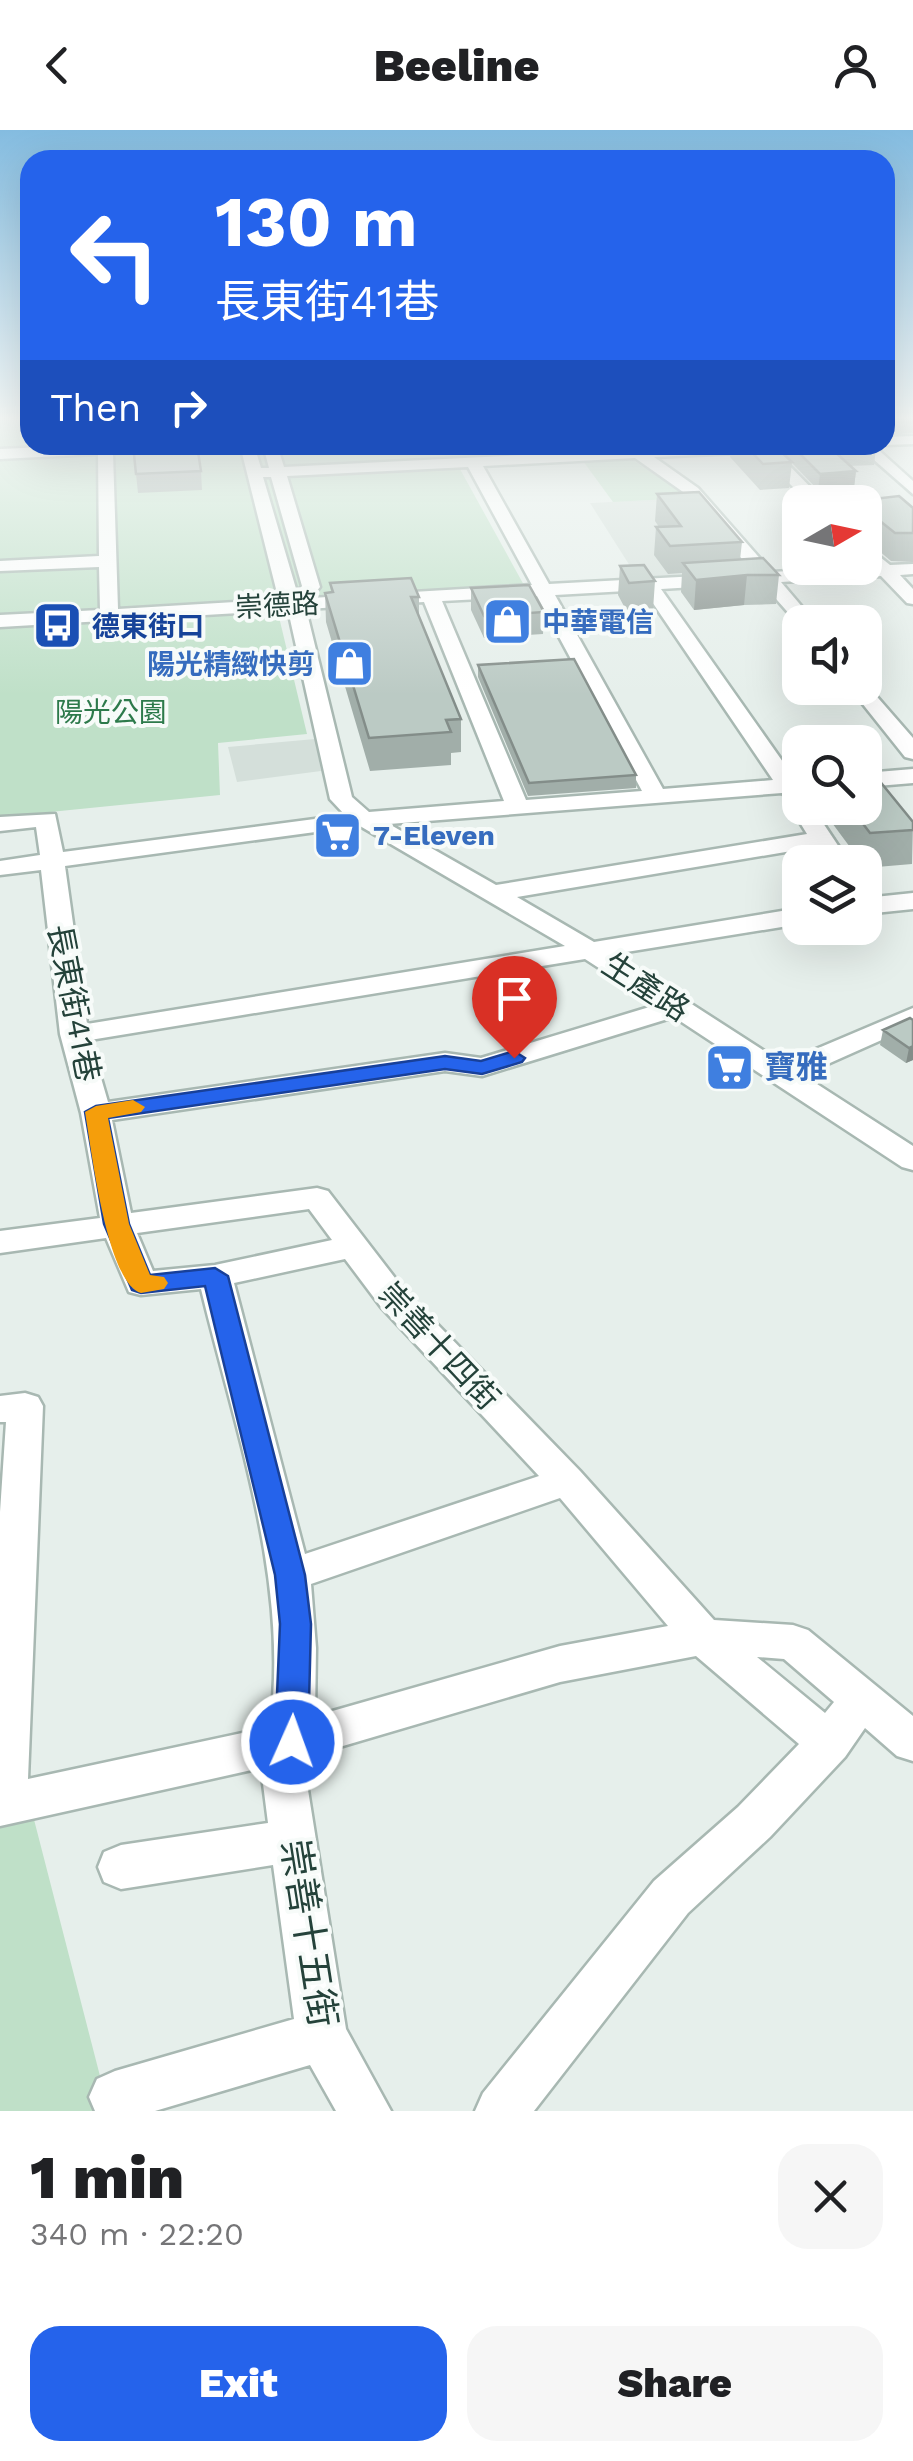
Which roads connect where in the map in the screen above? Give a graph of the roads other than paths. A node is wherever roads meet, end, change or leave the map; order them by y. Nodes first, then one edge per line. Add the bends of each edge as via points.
1 (107, 509) edge
2 (264, 509) edge
3 (289, 509) edge
4 (498, 509) edge
5 (708, 509) edge
6 (108, 560) junction
7 (0, 566) edge
8 (882, 568) edge
9 (913, 569) edge
10 (885, 571) junction
11 (768, 578) junction
12 (650, 584) junction
13 (542, 591) junction
14 (431, 597) junction
15 (913, 599) edge
16 (296, 604) junction
17 (791, 605) edge
18 (109, 614) junction
19 (0, 620) edge
20 (874, 705) edge
21 (913, 752) edge
22 (782, 773) edge
23 (913, 776) edge
24 (882, 779) edge
25 (656, 796) junction
26 (782, 796) edge
27 (518, 806) junction
28 (364, 818) junction
29 (0, 824) edge
30 (813, 825) edge
31 (820, 839) junction
32 (824, 845) edge
33 (50, 861) junction
34 (0, 868) edge
35 (496, 894) junction
36 (913, 902) edge
37 (882, 904) edge
38 (782, 919) edge
39 (588, 949) junction
40 (676, 1008) junction
41 (913, 1016) edge
42 (74, 1034) junction
43 (782, 1074) junction
44 (96, 1112) junction
45 (913, 1160) edge
46 (117, 1224) junction
47 (0, 1242) edge
48 (350, 1246) junction
49 (215, 1276) junction
50 (0, 1410) edge
51 (566, 1481) junction
52 (290, 1575) junction
53 (703, 1637) junction
54 (862, 1698) junction
55 (292, 1742) junction
56 (913, 1742) edge
57 (830, 1744) junction
58 (2, 1803) edge
59 (294, 1840) junction
60 (121, 1867) dead end
61 (322, 2036) junction
62 (115, 2097) dead end
63 (365, 2111) edge
64 (502, 2111) edge

1 - 6 street
2 - 16 street, 生產路 via 285,589
3 - 16 street, 生產路 via 311,587
4 - 13 street
5 - 11 street
6 - 7 street
6 - 18 street
8 - 10 street
9 - 10 street, 崇德路
10 - 11 street, 崇德路
10 - 15 street
11 - 12 street, 崇德路
11 - 17 street
12 - 13 street, 崇德路
12 - 22 street
13 - 14 street, 崇德路
13 - 25 street
14 - 16 street, 崇德路
14 - 27 street
16 - 18 street, 崇德路
16 - 28 street, 生產路 via 341,799
18 - 19 street, 崇德路
20 - 21 street
23 - 24 street
25 - 26 street
25 - 27 street
27 - 28 street
28 - 33 street
28 - 35 street, 生產路
29 - 33 street, 長東街41巷 via 47,819
30 - 31 street
31 - 32 street
31 - 35 street
33 - 34 street
33 - 42 street, 長東街41巷
35 - 39 street, 生產路
36 - 37 street
38 - 39 street
39 - 40 street, 生產路
39 - 42 street
40 - 43 street, 生產路
40 - 44 street via 482,1067 445,1062
41 - 43 street
42 - 44 street, 長東街41巷
43 - 45 street, 生產路
44 - 46 street, 長東街41巷
46 - 47 street
46 - 48 street, 崇善十四街 via 317,1198
46 - 49 street, 長東街41巷 via 141,1284
48 - 49 street, 長東街41巷
48 - 51 street, 崇善十四街
49 - 52 street, 崇善十五街
50 - 58 street via 25,1406
51 - 52 street
51 - 53 street, 崇善十四街
52 - 55 street, 崇善十五街 via 296,1624
53 - 54 street via 793,1642
53 - 55 street via 560,1664
53 - 57 street, 崇善十四街
54 - 56 street
54 - 57 street
55 - 58 street
55 - 59 street, 崇善十五街 via 284,1771
57 - 64 street via 671,1896
59 - 60 street
59 - 61 street, 崇善十五街
61 - 62 street
61 - 63 street, 崇善十五街

